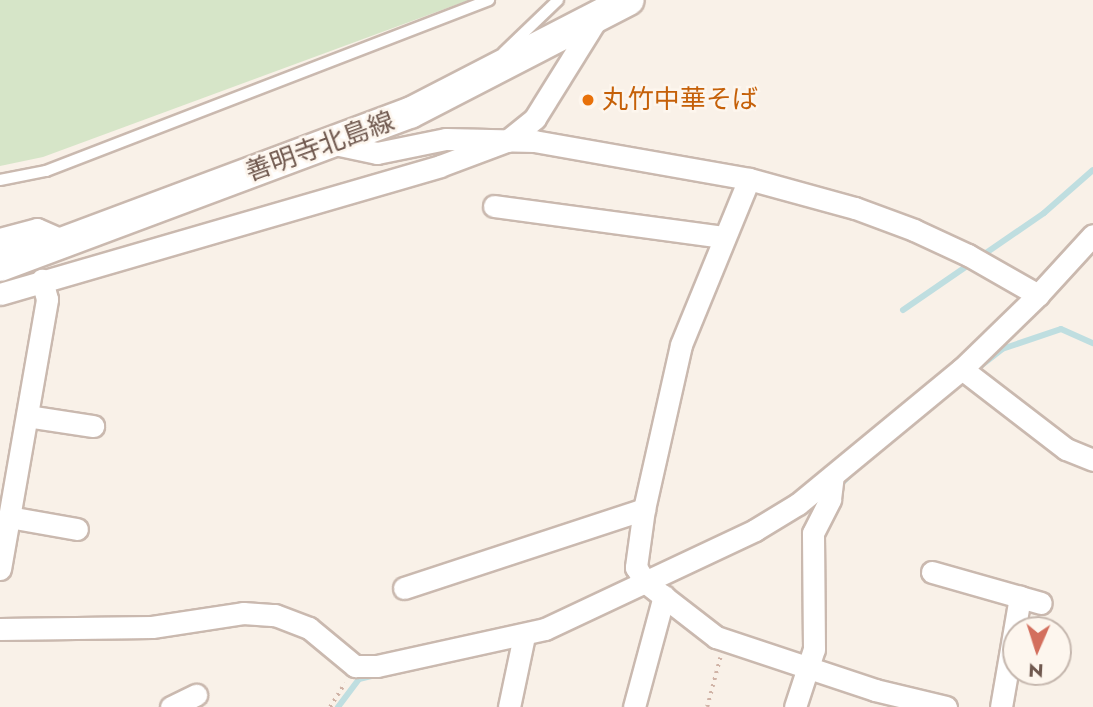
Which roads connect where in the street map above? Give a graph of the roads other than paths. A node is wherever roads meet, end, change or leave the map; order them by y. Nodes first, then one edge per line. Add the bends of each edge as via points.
1 (489, 0) edge
2 (558, 0) edge
3 (629, 0) edge
4 (596, 20) junction
5 (471, 82) junction
6 (507, 141) junction
7 (330, 143) junction
8 (749, 179) junction
9 (0, 180) edge
10 (494, 206) dead end
11 (1093, 234) edge
12 (724, 237) junction
13 (0, 239) edge
14 (64, 241) junction
15 (0, 265) edge
16 (42, 280) junction
17 (0, 294) edge
18 (1038, 295) junction
19 (966, 373) junction
20 (27, 416) junction
21 (93, 426) dead end
22 (1093, 460) edge
23 (832, 486) junction
24 (643, 509) junction
25 (9, 517) junction
26 (77, 529) dead end
27 (0, 569) edge
28 (932, 572) dead end
29 (404, 588) dead end
30 (655, 589) junction
31 (1020, 597) junction
32 (1041, 603) dead end
33 (0, 629) edge
34 (524, 636) junction
35 (809, 665) junction
36 (196, 695) dead end
37 (873, 699) edge
38 (171, 707) edge
39 (509, 707) edge
40 (634, 707) edge
41 (795, 707) edge
42 (946, 707) edge
43 (1001, 707) edge

1 - 9 lane via 46,171
2 - 5 lane
3 - 4 main road, 善明寺北島線
4 - 5 main road, 善明寺北島線
4 - 6 street via 535,118
5 - 7 main road, 善明寺北島線 via 410,113
6 - 7 street via 446,139 377,153
6 - 8 street via 534,141
6 - 16 street via 440,166
7 - 14 main road, 善明寺北島線
8 - 12 street
8 - 18 street via 855,208 976,259
10 - 12 street
11 - 18 street
12 - 24 street via 681,345
13 - 14 street via 37,229
14 - 15 main road, 善明寺北島線
16 - 17 street
16 - 20 street via 47,299
18 - 19 street
19 - 22 street via 1066,449
19 - 23 street
20 - 21 street
20 - 25 street
23 - 30 street
23 - 35 street via 813,533 814,649
24 - 29 street
24 - 30 street via 635,552
25 - 26 street
25 - 27 street
28 - 31 street
30 - 34 street
30 - 35 street via 716,637
30 - 40 street
31 - 32 street
31 - 43 street
33 - 34 street via 152,627 243,613 275,615 309,628 355,666
34 - 39 street
35 - 37 street
35 - 41 street
36 - 38 street
37 - 42 street

